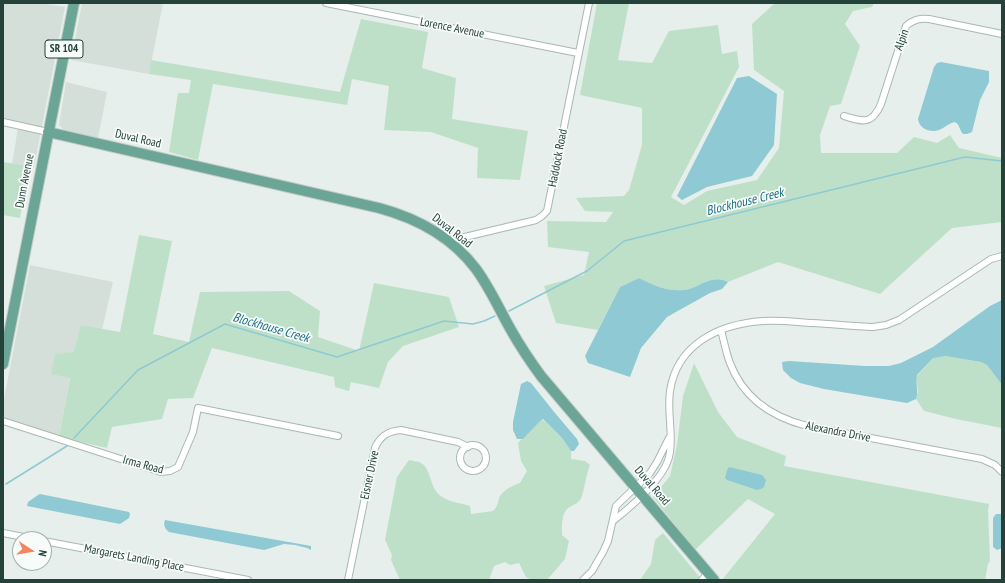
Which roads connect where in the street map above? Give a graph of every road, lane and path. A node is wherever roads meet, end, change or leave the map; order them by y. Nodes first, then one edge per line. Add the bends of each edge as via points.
1 (74, 3) edge
2 (326, 3) edge
3 (589, 3) edge
4 (1002, 34) edge
5 (578, 53) junction
6 (844, 116) dead end
7 (3, 122) edge
8 (48, 132) junction
9 (448, 241) junction
10 (1002, 256) edge
11 (721, 330) junction
12 (3, 364) edge
13 (3, 421) edge
14 (670, 434) junction
15 (338, 436) dead end
16 (468, 447) junction
17 (1002, 472) edge
18 (639, 491) junction
19 (613, 520) junction
20 (52, 543) edge
21 (708, 578) edge
22 (248, 580) edge
23 (348, 580) edge
24 (583, 580) edge

1 - 8 main road, Dunn Avenue / SR 104
2 - 5 street, Lorence Avenue
3 - 5 street, Haddock Road
4 - 6 street, Alpin via 929,19 915,20 906,26 877,114 866,121
5 - 9 street, Haddock Road via 547,211 536,220
7 - 8 street, Duval Road
8 - 9 main road, Duval Road via 390,211 425,225
8 - 12 main road, Dunn Avenue / SR 104
9 - 18 main road, Duval Road via 481,277 524,353 541,376
10 - 11 street via 992,259 899,320 886,325 873,327 765,321
11 - 14 street via 697,343 682,359 676,370 669,392
11 - 17 street, Alexandra Drive via 730,363 742,385 764,408 783,419 806,426 982,459 995,465
13 - 15 street, Irma Road via 161,472 178,467 194,432 198,408
14 - 18 street via 658,462
14 - 18 street via 671,451 666,467 656,481
16 - 16 street, Eisner Drive via 461,456 462,464 468,470 477,471 486,461 485,452 476,445
16 - 23 street, Eisner Drive via 458,442 401,430 382,437 375,448
18 - 19 street via 624,512
18 - 19 street via 621,500 616,506
18 - 21 main road, Duval Road
19 - 24 street via 603,552 592,571
20 - 22 street, Margarets Landing Place

